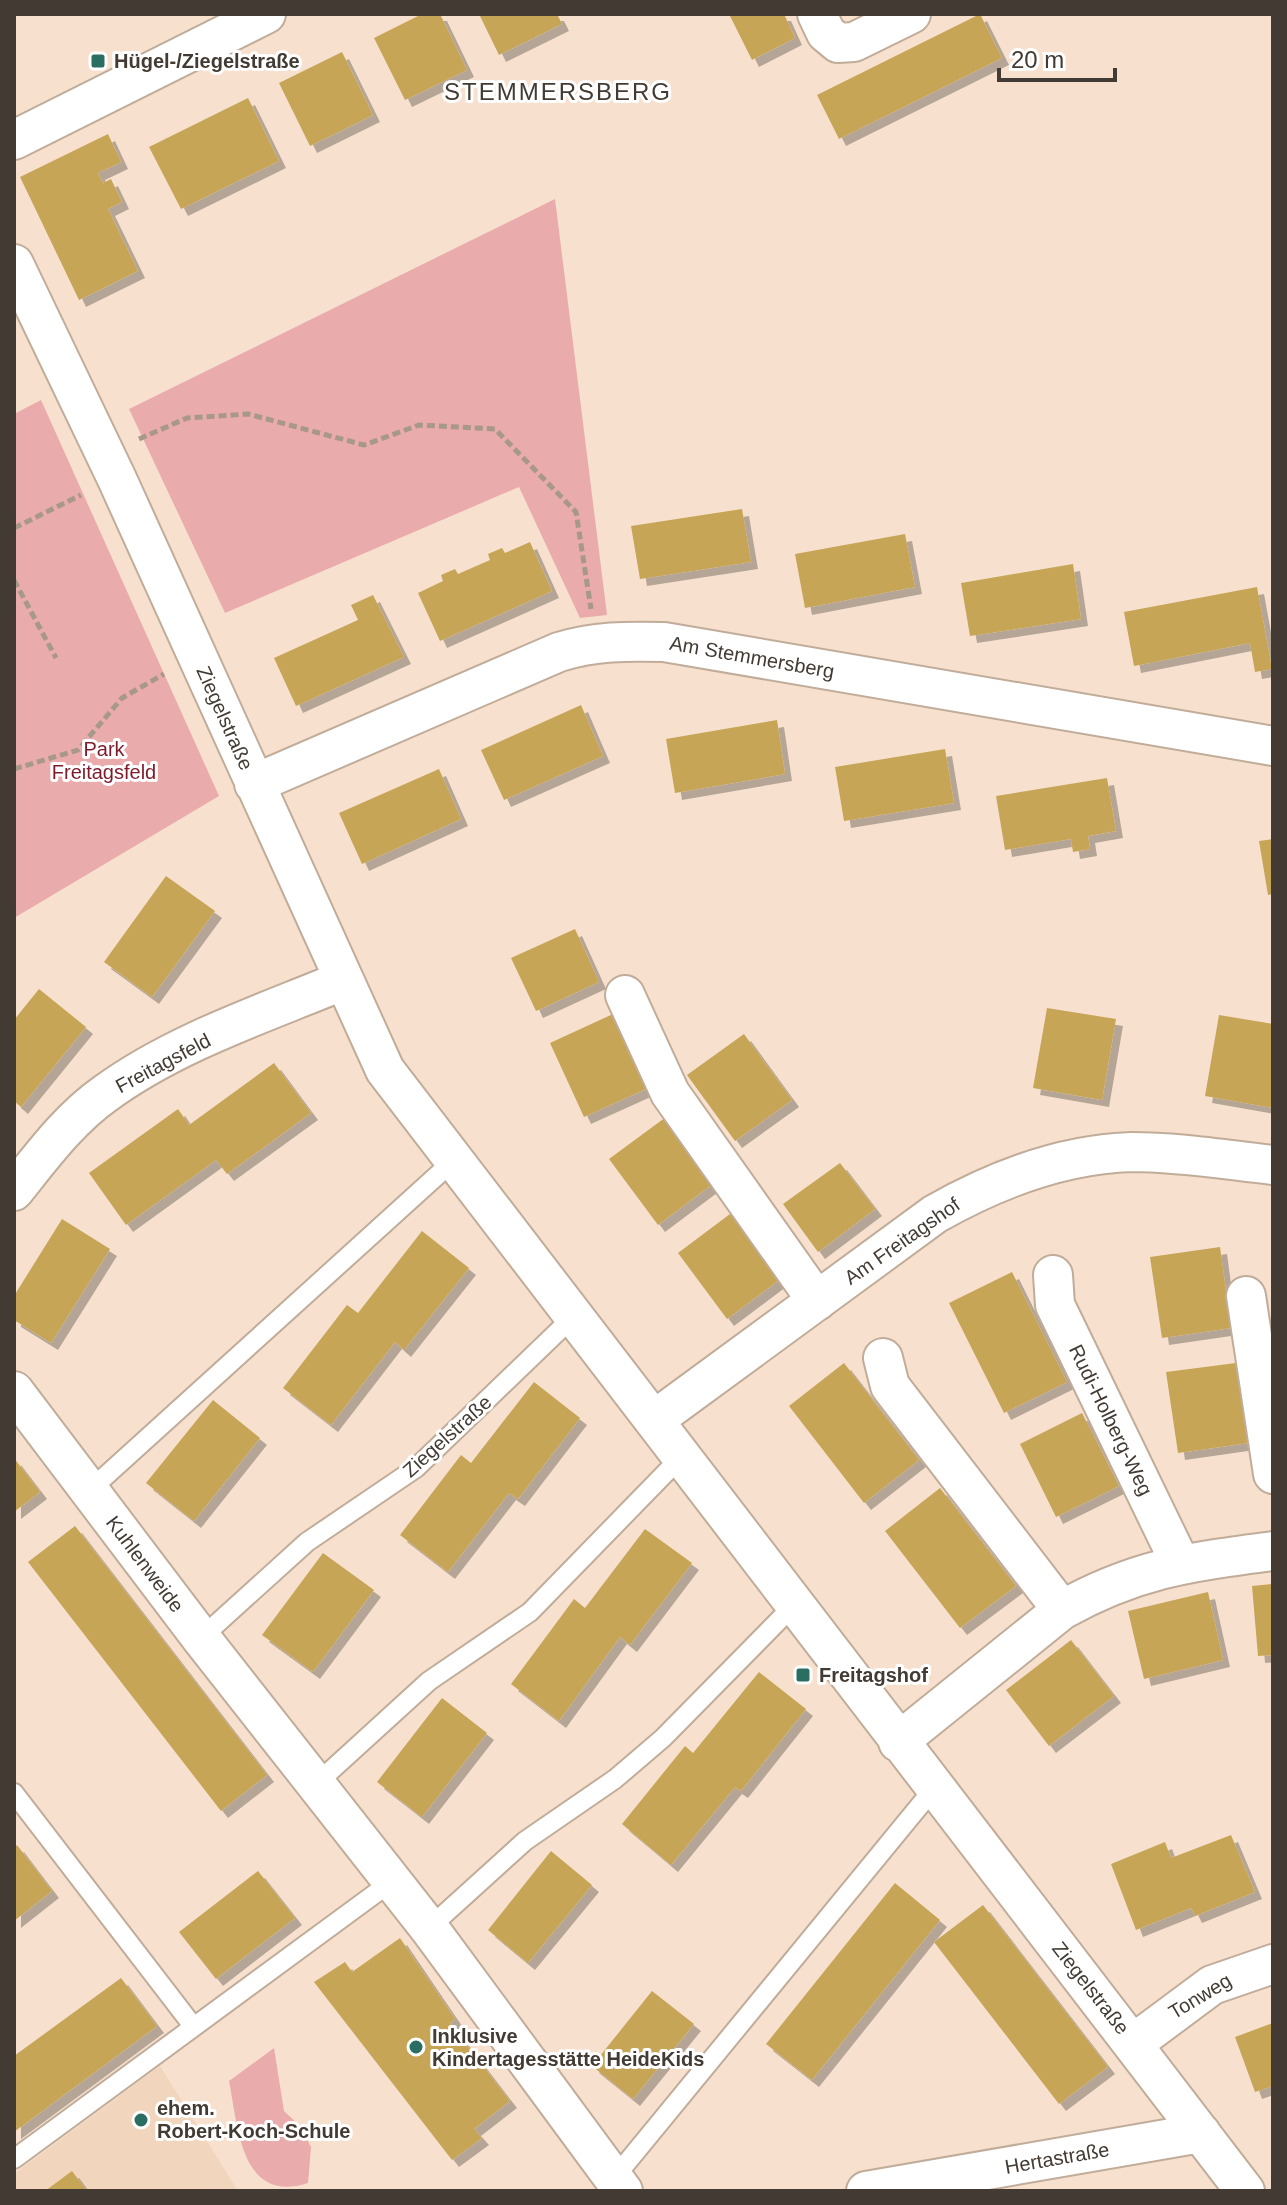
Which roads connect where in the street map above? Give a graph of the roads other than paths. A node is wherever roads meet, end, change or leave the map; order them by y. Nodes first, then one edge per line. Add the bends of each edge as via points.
1 (266, 14) edge
2 (817, 14) edge
3 (911, 14) edge
4 (14, 140) edge
5 (14, 264) edge
6 (1273, 746) edge
7 (254, 784) junction
8 (344, 980) junction
9 (625, 995) dead end
10 (452, 1162) junction
11 (1273, 1165) edge
12 (14, 1191) edge
13 (1053, 1275) dead end
14 (1246, 1296) dead end
15 (817, 1301) junction
16 (575, 1315) junction
17 (883, 1358) dead end
18 (14, 1391) edge
19 (654, 1420) junction
20 (682, 1456) junction
21 (1273, 1474) edge
22 (90, 1490) junction
23 (1273, 1551) edge
24 (1180, 1563) junction
25 (794, 1605) junction
26 (1062, 1610) junction
27 (201, 1638) junction
28 (898, 1742) junction
29 (315, 1785) junction
30 (935, 1787) junction
31 (17, 1803) edge
32 (391, 1882) junction
33 (429, 1928) junction
34 (1273, 1964) edge
35 (193, 2026) junction
36 (1134, 2043) junction
37 (1201, 2133) junction
38 (14, 2159) edge
39 (619, 2184) edge
40 (866, 2191) edge
41 (1245, 2191) edge

1 - 4 street
2 - 3 street via 838,43 854,42
5 - 7 street, Ziegelstraße
6 - 7 street, Am Stemmersberg via 664,642 596,643 559,652
7 - 8 street, Ziegelstraße
8 - 10 street, Ziegelstraße via 385,1070
8 - 12 street, Freitagsfeld via 200,1041 106,1093 73,1121
9 - 15 street via 670,1093
10 - 16 street, Ziegelstraße
10 - 22 lane
11 - 15 street, Am Freitagshof via 1131,1152 1031,1169 981,1188 935,1214
13 - 24 street, Rudi-Holberg-Weg via 1055,1305
14 - 21 street
15 - 19 street, Am Freitagshof
16 - 19 street, Ziegelstraße
16 - 27 lane, Ziegelstraße via 416,1468 307,1542
17 - 26 street via 890,1386
18 - 22 street, Kuhlenweide
19 - 20 street, Ziegelstraße
20 - 25 street, Ziegelstraße
20 - 29 lane via 530,1612 429,1681
22 - 27 street, Kuhlenweide
23 - 24 street
24 - 26 street via 1136,1576
25 - 28 street, Ziegelstraße
25 - 33 lane via 663,1738 615,1779 559,1814
26 - 28 street
27 - 29 street, Kuhlenweide
28 - 30 street, Ziegelstraße
29 - 32 street, Kuhlenweide
30 - 36 street, Ziegelstraße
30 - 39 lane, Kuhlenweide via 728,2037
31 - 35 lane
32 - 33 street, Kuhlenweide
32 - 35 lane
33 - 39 street, Kuhlenweide
34 - 36 street, Tonweg via 1212,1985
35 - 38 lane
36 - 37 street, Ziegelstraße
37 - 40 street, Hertastraße
37 - 41 street, Ziegelstraße

